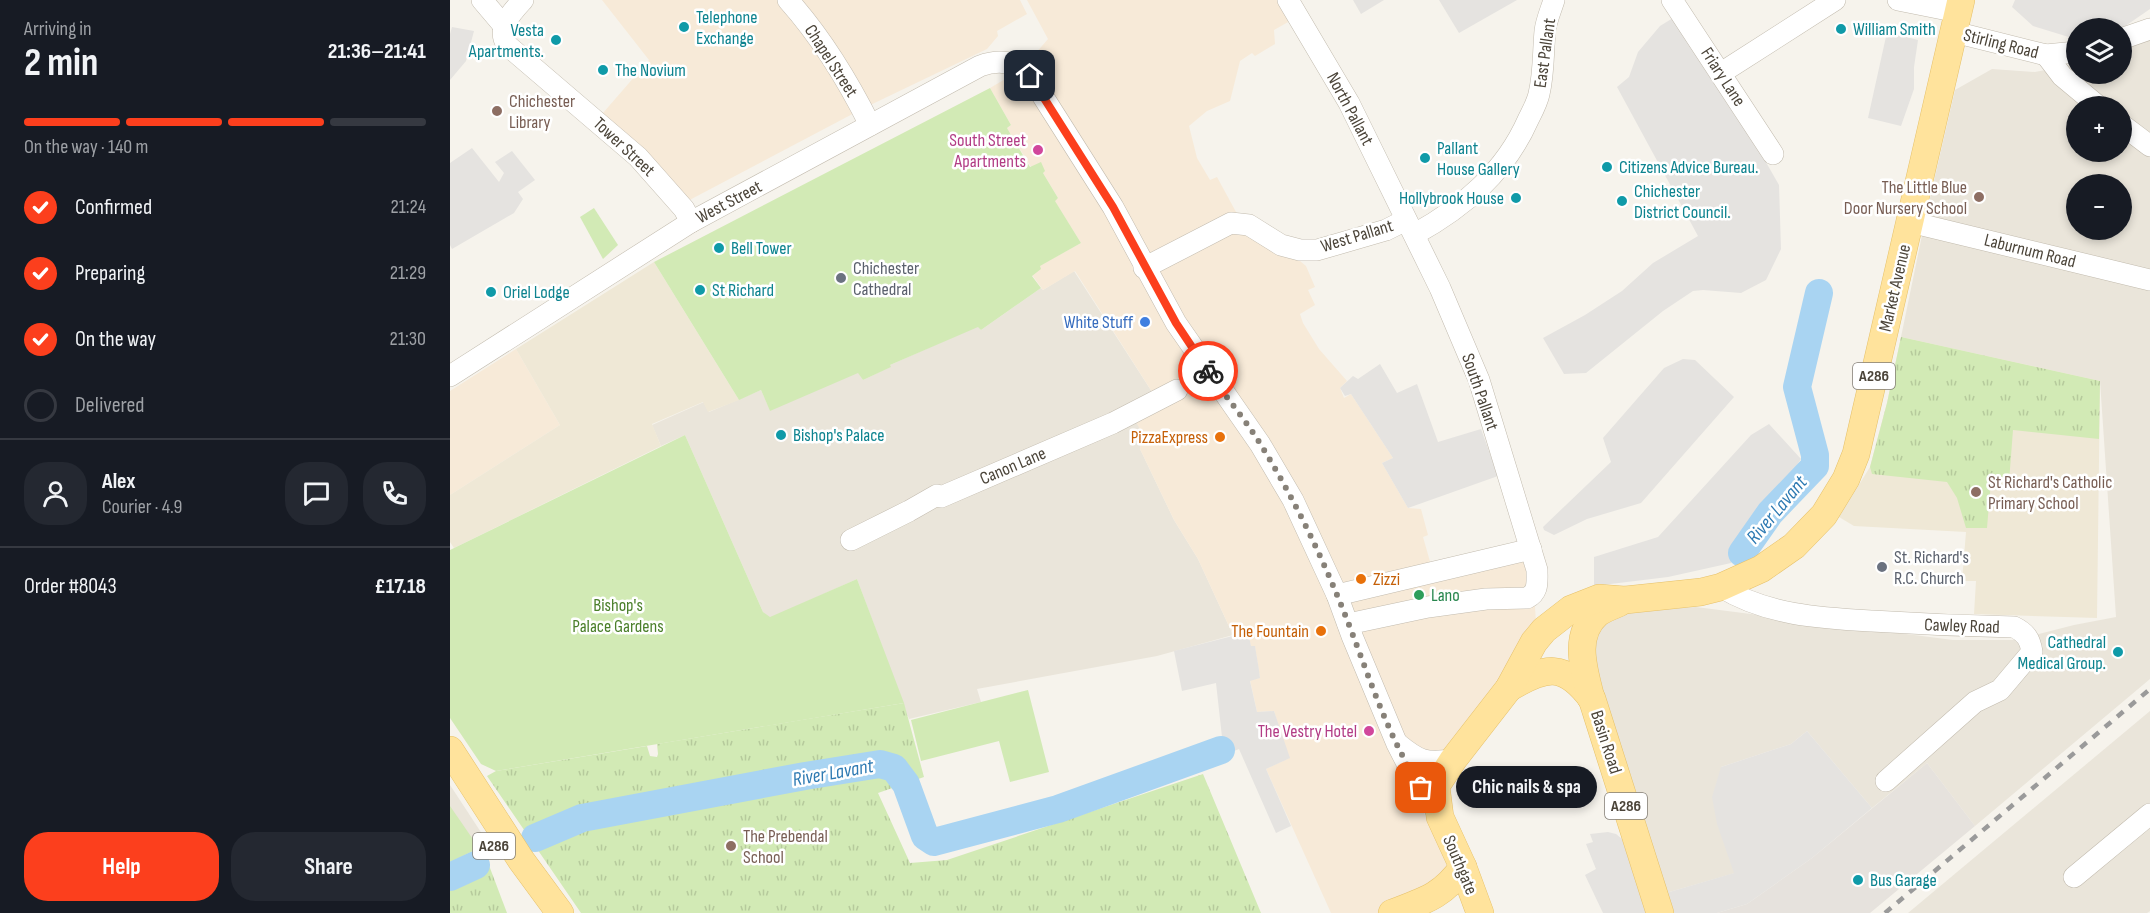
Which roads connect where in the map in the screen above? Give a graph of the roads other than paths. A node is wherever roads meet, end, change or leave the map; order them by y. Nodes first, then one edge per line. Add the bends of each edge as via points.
1 (482, 0) edge
2 (523, 0) edge
3 (788, 0) edge
4 (1288, 0) edge
5 (1554, 0) edge
6 (1672, 0) edge
7 (1835, 0) edge
8 (1898, 0) edge
9 (1958, 15) edge
10 (504, 26) junction
11 (2150, 29) edge
12 (2132, 35) edge
13 (2066, 53) edge
14 (2046, 55) junction
15 (1022, 69) joint
16 (1721, 73) junction
17 (2086, 96) edge
18 (870, 124) junction
19 (2132, 132) edge
20 (2150, 146) edge
21 (1773, 154) dead end
22 (691, 222) junction
23 (1910, 222) junction
24 (1410, 227) junction
25 (1144, 267) junction
26 (2150, 280) edge
27 (450, 376) edge
28 (1192, 382) junction
29 (851, 540) dead end
30 (1531, 549) junction
31 (1721, 587) junction
32 (1337, 595) junction
33 (1626, 600) junction
34 (1350, 630) junction
35 (1509, 688) junction
36 (1592, 699) junction
37 (1397, 744) junction
38 (450, 750) edge
39 (1453, 760) junction
40 (450, 779) edge
41 (1886, 781) dead end
42 (2150, 814) edge
43 (1440, 816) junction
44 (1463, 867) junction
45 (2074, 877) dead end
46 (540, 913) edge
47 (560, 913) edge
48 (1392, 913) edge
49 (1480, 913) edge
50 (1660, 913) edge

1 - 10 street, Tower Street
2 - 10 street
3 - 18 street, Chapel Street via 849,85
4 - 24 street, North Pallant via 1349,103
5 - 24 street, East Pallant via 1545,29 1539,97 1523,133 1501,166 1472,197 1443,219
6 - 16 street, Friary Lane
7 - 16 street
8 - 9 street, Stirling Road
9 - 14 street, Stirling Road
9 - 23 main road, Market Avenue / A286
10 - 22 street, Tower Street via 504,38 512,50 638,157
11 - 12 street
13 - 14 street
14 - 17 street, Stirling Road via 2061,76
15 - 18 street, West Street via 1004,62 986,64
15 - 25 street, Southgate via 1113,207
16 - 21 street, Friary Lane
18 - 22 street, West Street
19 - 20 street
22 - 27 street, West Street
23 - 26 street, Laburnum Road
23 - 31 main road, Market Avenue / A286 via 1858,445 1846,479 1824,515 1794,546 1761,569
24 - 25 street, West Pallant via 1300,250 1281,245 1249,225 1231,223
24 - 30 street, South Pallant via 1479,380
25 - 28 street, Southgate via 1176,323
28 - 29 street, Canon Lane via 1113,423 941,497 937,495
28 - 32 street, Southgate via 1260,444 1293,500
30 - 32 street
30 - 34 street, South Pallant via 1537,570 1536,590 1527,598 1428,606
31 - 33 main road, Market Avenue / A286
31 - 41 street, Cawley Road via 1739,598 1806,616 2014,627 2030,640 2032,652 2006,685 1975,702
32 - 34 street, Southgate
33 - 35 main road, A286 via 1599,598 1571,609 1534,642
33 - 36 main road, A286 via 1600,612 1586,625 1582,662
34 - 37 street, Southgate
35 - 36 main road, Basin Road / A286 via 1539,672 1553,670 1578,681
35 - 39 main road, Southgate / A286
36 - 50 main road, Basin Road / A286
37 - 39 street via 1414,758 1430,762
37 - 43 street, Southgate
38 - 47 main road, A286
39 - 43 main road, Southgate / A286 via 1436,786
40 - 46 main road, A286
42 - 45 street
43 - 44 main road, Southgate / A286
44 - 48 main road via 1451,884 1434,896
44 - 49 main road, Southgate / A286

